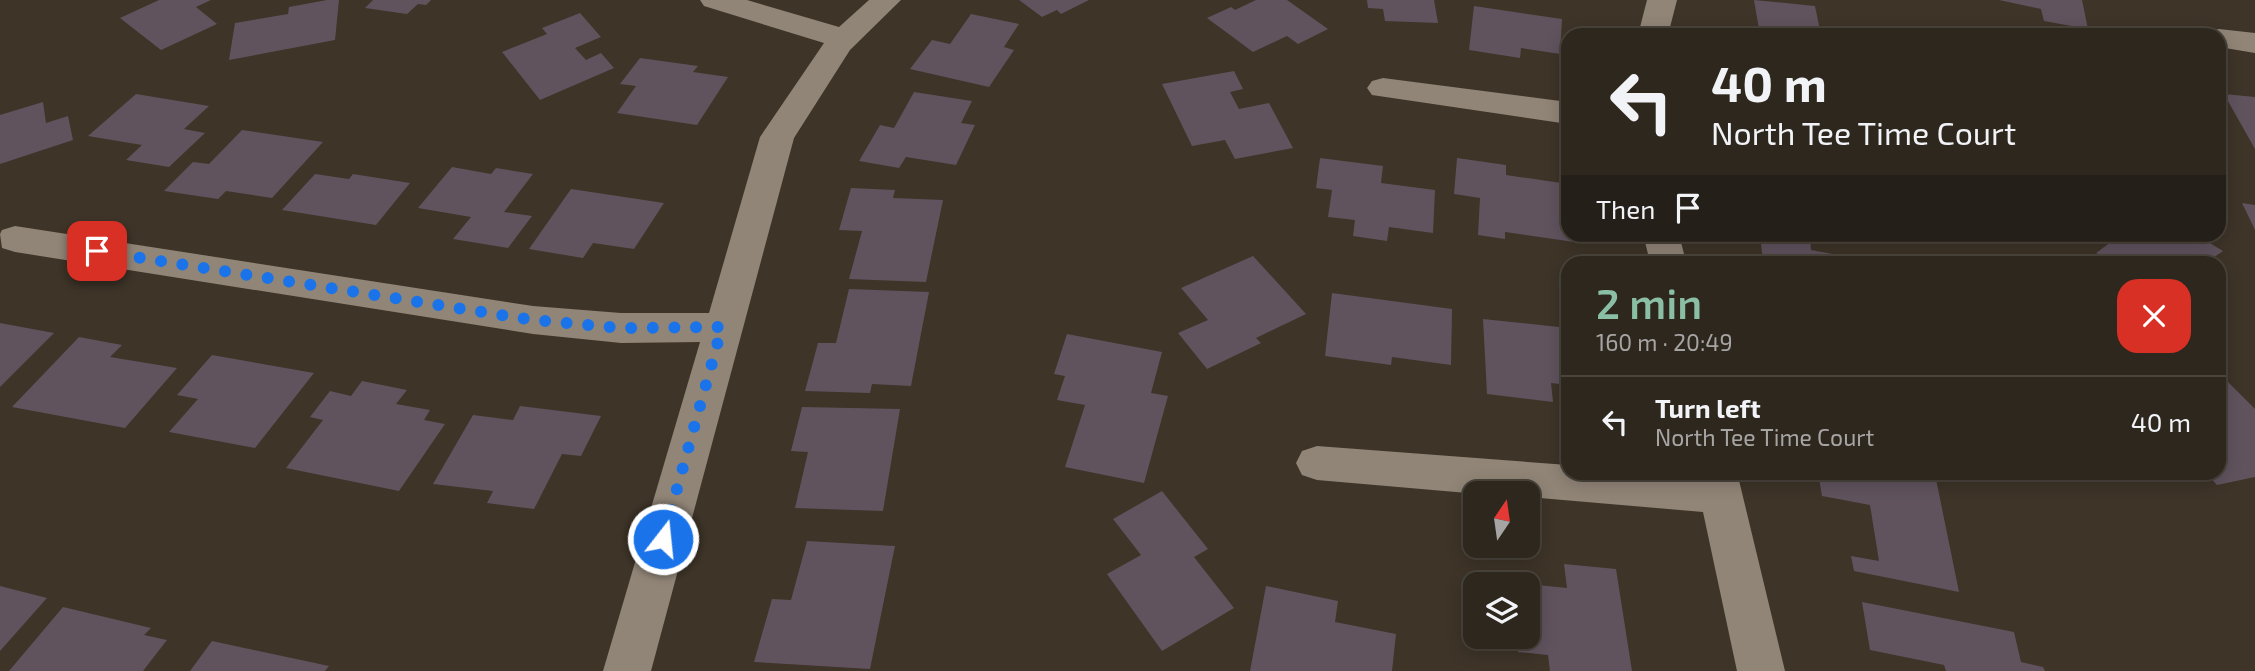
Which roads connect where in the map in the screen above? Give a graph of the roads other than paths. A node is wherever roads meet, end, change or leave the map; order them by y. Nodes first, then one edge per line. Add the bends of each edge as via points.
1 (715, 0) edge
2 (886, 0) edge
3 (1662, 0) edge
4 (1655, 28) edge
5 (845, 39) junction
6 (2226, 39) edge
7 (2255, 43) edge
8 (1384, 88) dead end
9 (1561, 112) edge
10 (15, 239) dead end
11 (722, 327) junction
12 (1317, 463) dead end
13 (1561, 476) edge
14 (1642, 480) edge
15 (1718, 484) edge
16 (627, 671) edge
17 (1761, 671) edge

1 - 5 street
2 - 5 street
3 - 4 street
5 - 11 street via 777,138
6 - 7 street
8 - 9 street
10 - 11 street via 533,320 621,328
11 - 16 street
12 - 13 street
14 - 15 street
15 - 17 street

